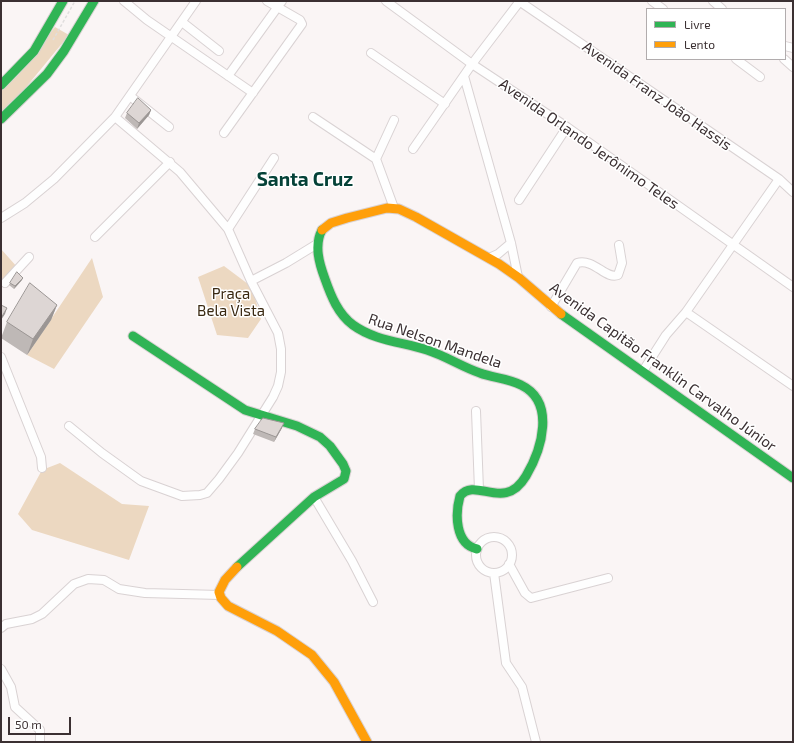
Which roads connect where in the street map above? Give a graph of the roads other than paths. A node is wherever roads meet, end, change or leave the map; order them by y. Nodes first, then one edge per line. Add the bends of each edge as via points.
1 (63, 1) edge
2 (94, 1) edge
3 (124, 1) edge
4 (196, 1) edge
5 (267, 1) edge
6 (386, 1) edge
7 (520, 1) edge
8 (652, 1) edge
9 (713, 1) edge
10 (280, 4) edge
11 (722, 6) edge
12 (662, 8) edge
13 (182, 22) junction
14 (172, 36) junction
15 (219, 51) dead end
16 (371, 53) dead end
17 (737, 60) edge
18 (785, 60) edge
19 (472, 64) junction
20 (793, 67) edge
21 (228, 76) junction
22 (464, 76) junction
23 (760, 77) dead end
24 (1, 85) edge
25 (253, 93) junction
26 (130, 96) junction
27 (445, 104) junction
28 (115, 117) junction
29 (313, 117) dead end
30 (1, 119) edge
31 (394, 120) dead end
32 (169, 126) dead end
33 (567, 127) junction
34 (224, 133) dead end
35 (413, 149) dead end
36 (274, 158) dead end
37 (376, 159) junction
38 (170, 162) junction
39 (779, 179) junction
40 (793, 192) edge
41 (519, 200) dead end
42 (394, 208) junction
43 (1, 218) edge
44 (228, 229) junction
45 (96, 237) dead end
46 (512, 243) junction
47 (619, 245) dead end
48 (734, 245) junction
49 (317, 246) junction
50 (29, 257) dead end
51 (489, 258) junction
52 (518, 277) junction
53 (251, 281) junction
54 (2, 284) edge
55 (793, 287) edge
56 (551, 307) junction
57 (686, 312) junction
58 (133, 336) dead end
59 (1, 357) edge
60 (643, 371) junction
61 (793, 386) edge
62 (476, 411) dead end
63 (259, 417) junction
64 (69, 426) dead end
65 (42, 468) dead end
66 (793, 478) edge
67 (479, 490) junction
68 (314, 496) junction
69 (477, 549) junction
70 (509, 564) junction
71 (494, 573) junction
72 (608, 578) dead end
73 (220, 595) junction
74 (373, 602) dead end
75 (1, 628) edge
76 (1, 669) edge
77 (40, 742) edge
78 (367, 742) edge
79 (536, 742) edge

1 - 24 street via 34,51
2 - 30 street via 47,74
3 - 14 street
4 - 13 street
5 - 10 street
6 - 19 street, Avenida Orlando Jerônimo Teles
7 - 19 street
7 - 39 street, Avenida Franz João Hassis
8 - 12 street
9 - 11 street
10 - 21 street
10 - 25 street via 302,24
13 - 14 street
13 - 15 street
14 - 21 street
14 - 26 street
16 - 27 street
17 - 23 street
18 - 20 street
19 - 22 street
19 - 33 street, Avenida Orlando Jerônimo Teles
21 - 25 street
22 - 27 street
22 - 46 street
25 - 34 street
26 - 28 street
26 - 32 street
27 - 35 street
28 - 38 street
28 - 43 street via 54,179 25,203
29 - 37 street
31 - 37 street
33 - 41 street
33 - 48 street, Avenida Orlando Jerônimo Teles
36 - 44 street
37 - 42 street
38 - 44 street
38 - 45 street
39 - 40 street, Avenida Franz João Hassis
39 - 48 street
42 - 49 street via 332,223 321,230
42 - 51 street, Avenida Capitão Franklin Carvalho Júnior via 426,222
44 - 53 street
46 - 51 street
46 - 52 street
47 - 56 street via 622,263 618,275 611,276 588,262 577,263
48 - 55 street, Avenida Orlando Jerônimo Teles
48 - 57 street
49 - 53 street
49 - 67 street, Rua Nelson Mandela via 328,293 342,316 352,324 378,338 429,351 479,373 518,383 538,400 543,414 542,436 526,475 516,489 507,494
50 - 54 street
51 - 52 street, Avenida Capitão Franklin Carvalho Júnior
52 - 56 street, Avenida Capitão Franklin Carvalho Júnior
53 - 63 street via 278,333 282,359 278,386
56 - 60 street, Avenida Capitão Franklin Carvalho Júnior
57 - 60 street via 666,335
57 - 61 street
58 - 63 street via 236,405
59 - 65 street via 41,457
60 - 66 street, Avenida Capitão Franklin Carvalho Júnior
62 - 67 street
63 - 64 street via 219,479 207,493 191,497 141,481
63 - 68 street via 305,427 333,447 346,475 336,485
67 - 69 street, Rua Nelson Mandela via 463,493 457,502 461,538 468,546
68 - 73 street via 231,573 225,580
68 - 74 street via 352,560
69 - 70 street via 487,538 502,539 512,550
69 - 71 street via 482,568
70 - 71 street via 500,572
70 - 72 street via 525,593 531,598
71 - 79 street via 506,662 522,687
73 - 75 street via 145,593 118,589 104,580 88,579 74,584 42,614 32,619 6,624
73 - 78 street via 228,606 305,649 320,662 346,702
76 - 77 street via 11,687 15,706 40,730

